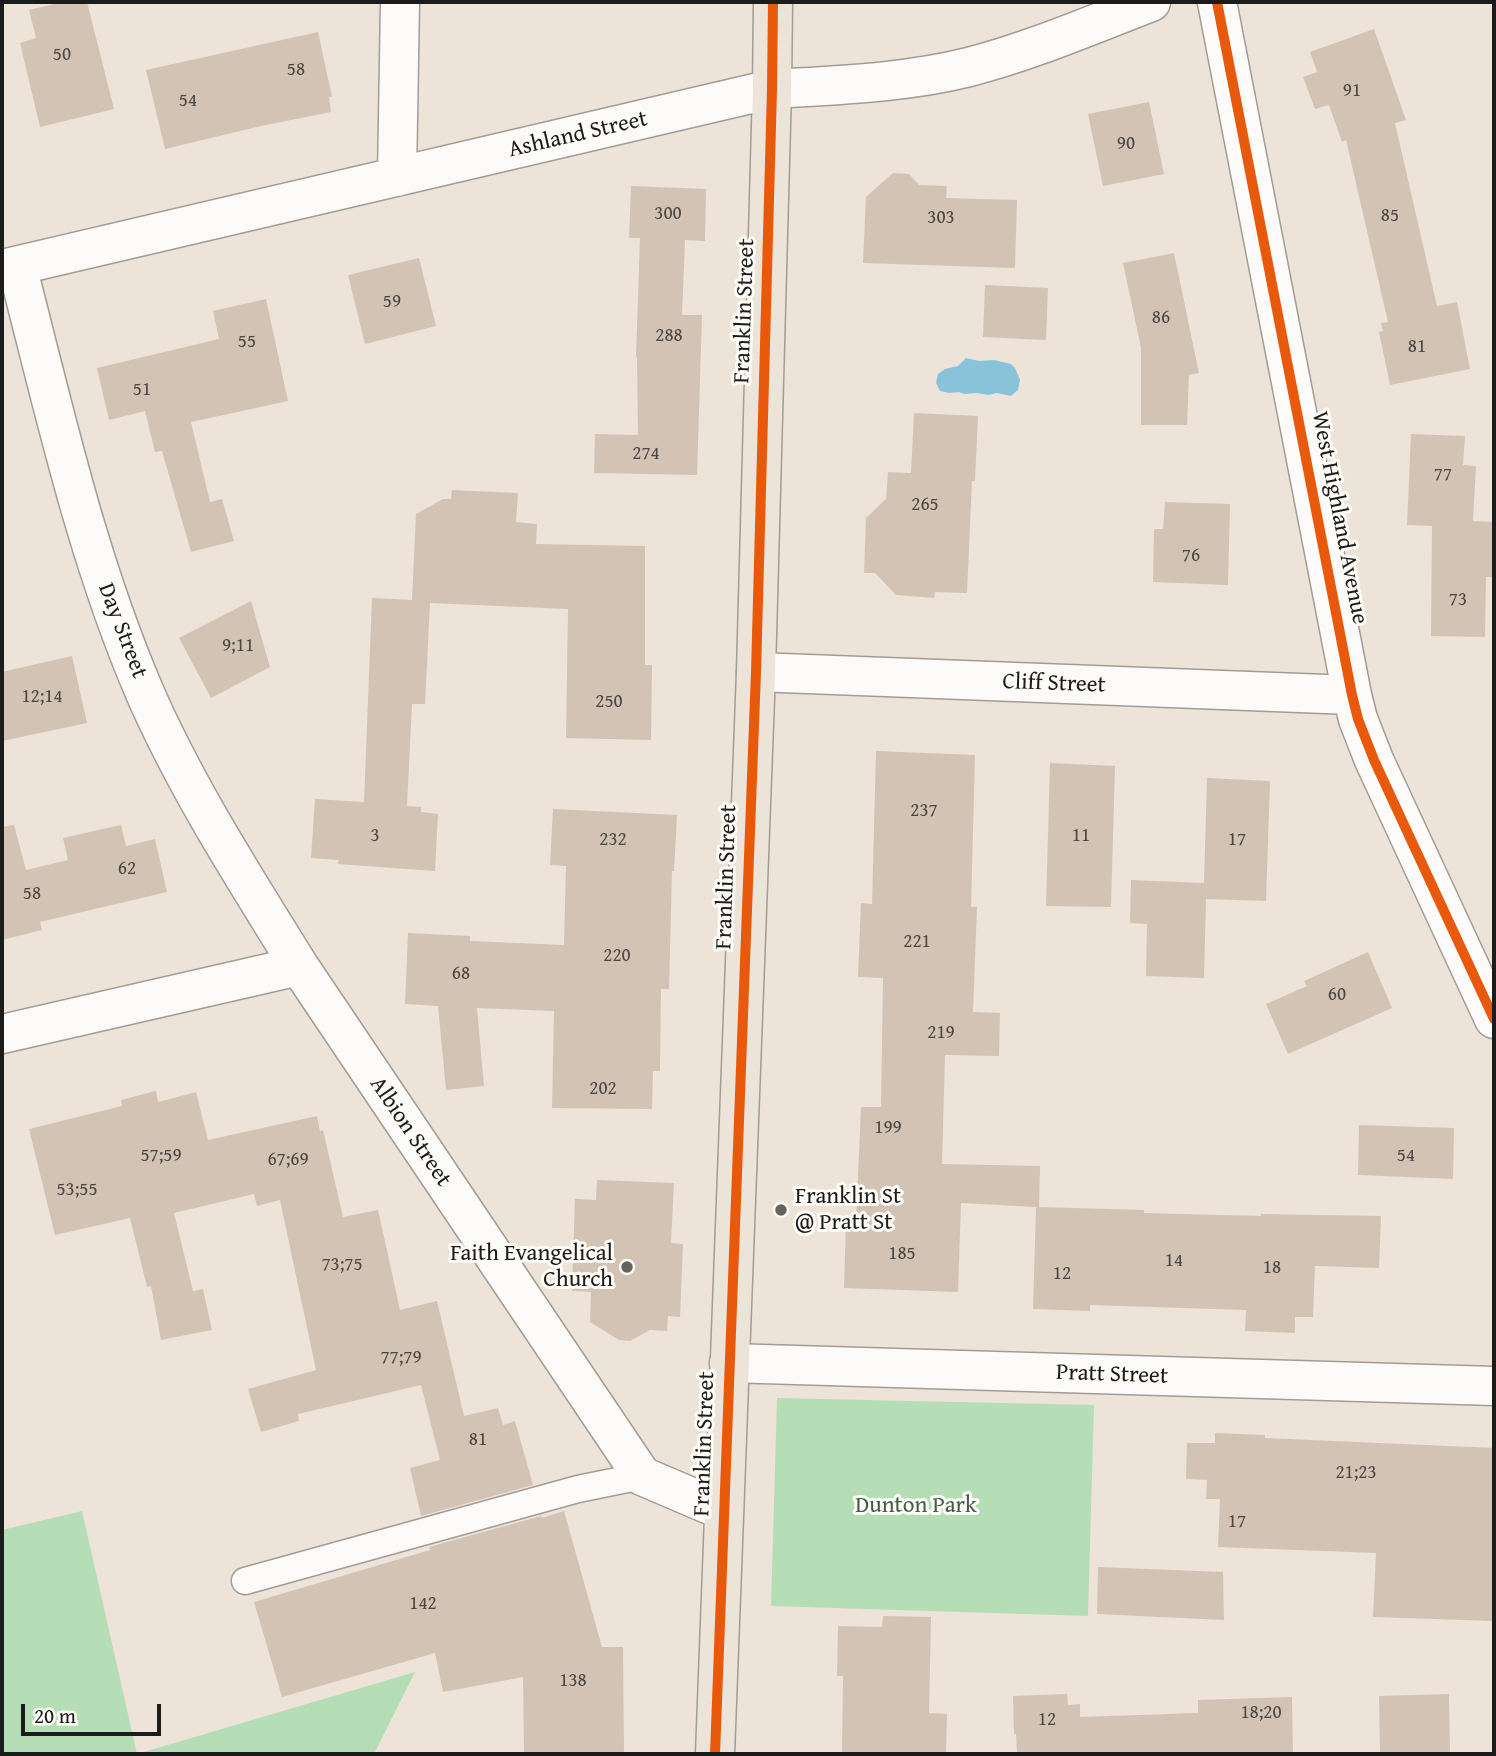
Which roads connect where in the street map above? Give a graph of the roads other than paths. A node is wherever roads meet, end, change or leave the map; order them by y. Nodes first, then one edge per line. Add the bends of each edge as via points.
1 (400, 2) edge
2 (773, 2) edge
3 (1151, 2) edge
4 (1217, 2) edge
5 (772, 89) junction
6 (397, 177) junction
7 (9, 267) edge
8 (756, 672) junction
9 (1352, 695) junction
10 (299, 966) junction
11 (1494, 1019) edge
12 (2, 1034) edge
13 (729, 1363) junction
14 (1494, 1386) edge
15 (642, 1476) junction
16 (724, 1511) junction
17 (245, 1581) dead end
18 (715, 1754) edge

1 - 6 street
2 - 5 main road, Franklin Street
3 - 5 street, Ashland Street via 967,67 895,80
4 - 9 street, West Highland Avenue
5 - 6 street, Ashland Street
5 - 8 main road, Franklin Street
6 - 7 street, Ashland Street
7 - 10 street, Day Street via 100,574 133,663 194,792
8 - 9 street, Cliff Street
8 - 13 main road, Franklin Street
9 - 11 street, West Highland Avenue via 1374,760
10 - 12 street
10 - 15 street, Albion Street
13 - 14 street, Pratt Street
13 - 16 main road, Franklin Street
15 - 16 street
15 - 17 lane via 578,1489
16 - 18 main road, Franklin Street

